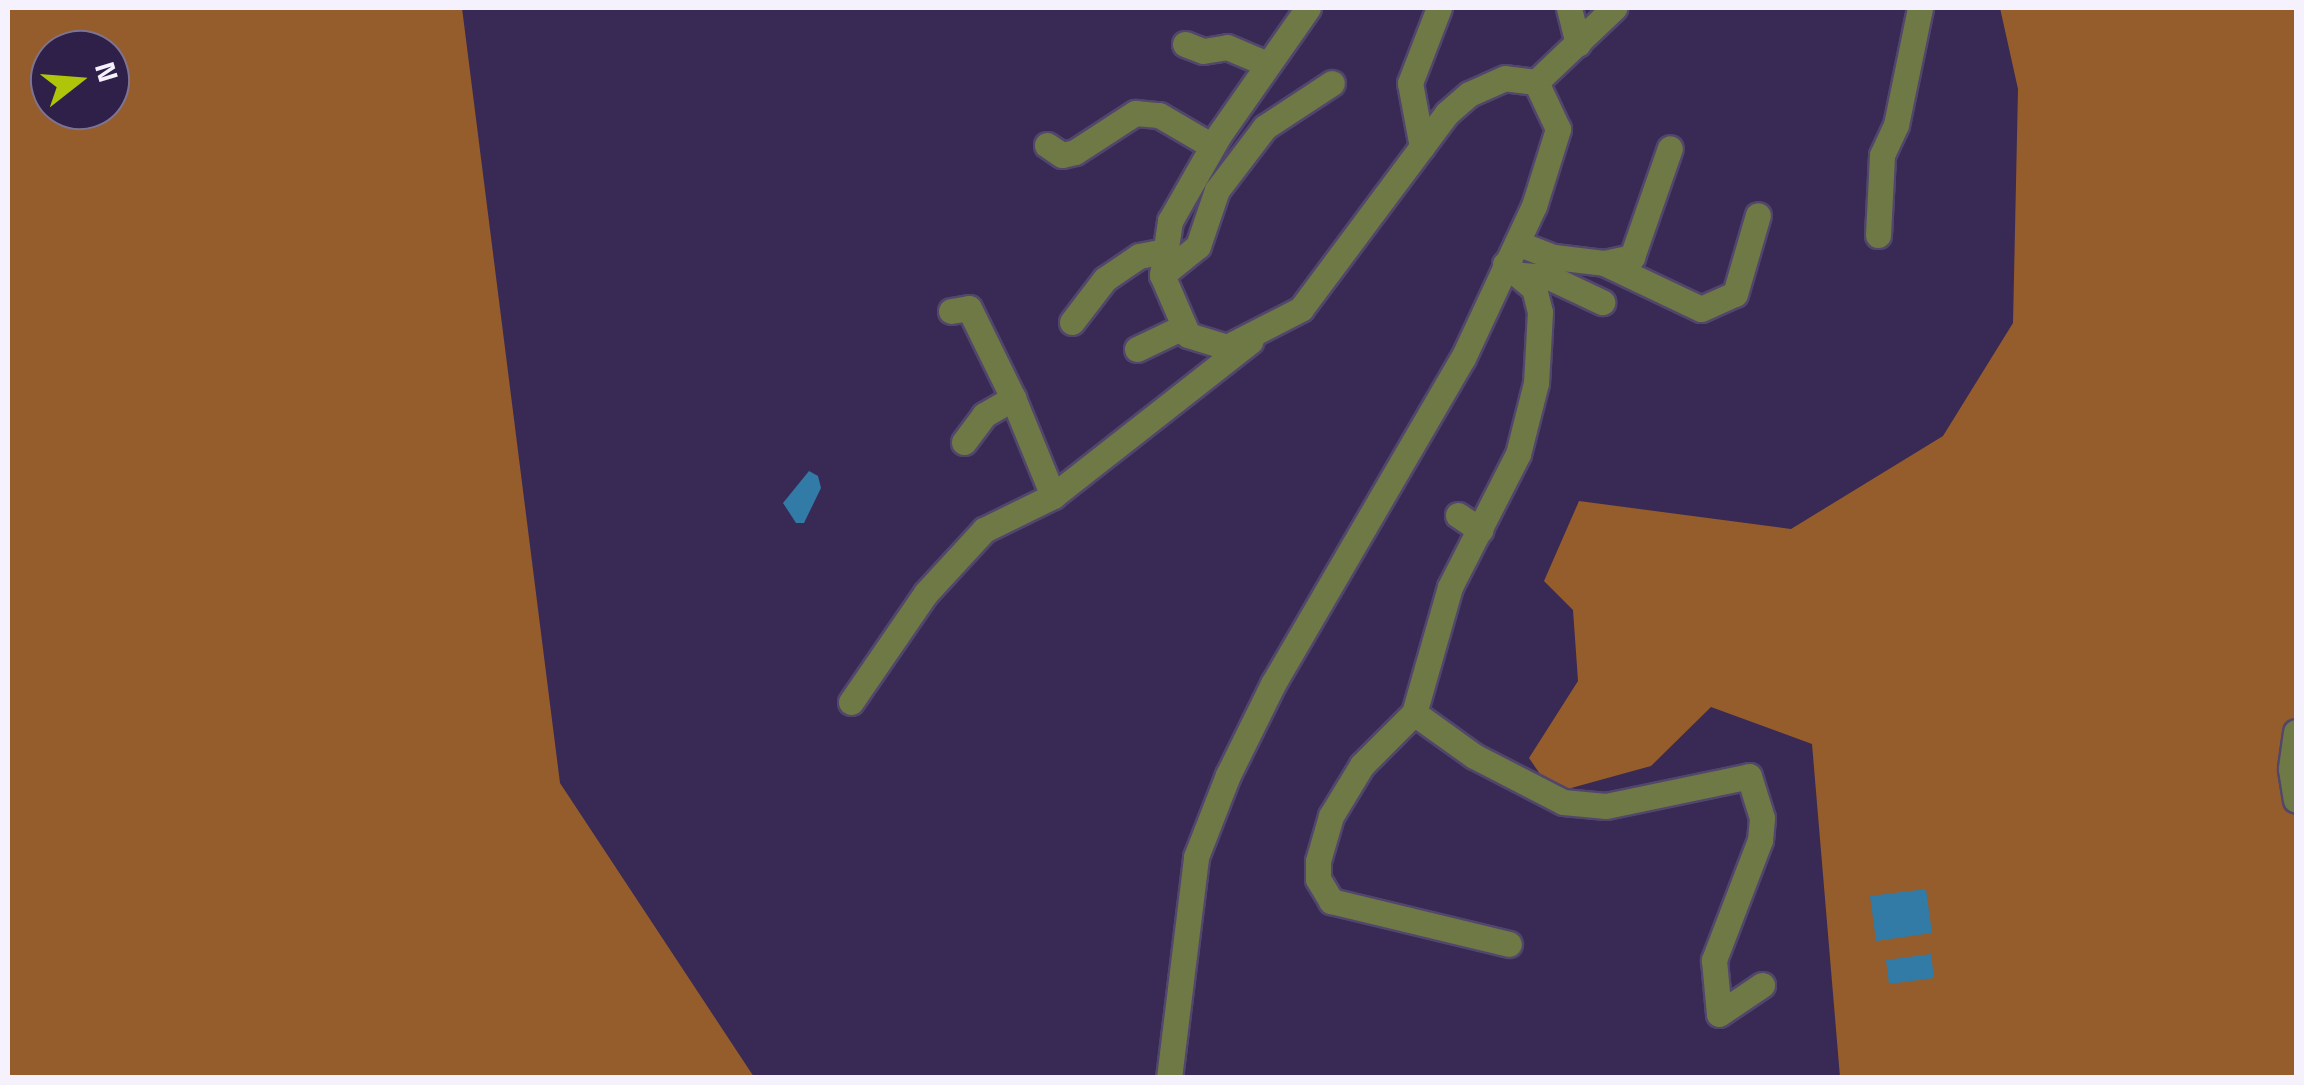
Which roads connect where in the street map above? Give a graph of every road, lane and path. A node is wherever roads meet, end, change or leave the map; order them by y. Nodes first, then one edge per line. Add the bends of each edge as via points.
1 (1308, 8) edge
2 (1439, 8) edge
3 (1569, 8) edge
4 (1614, 8) edge
5 (1920, 8) edge
6 (1185, 44) dead end
7 (1578, 44) junction
8 (1268, 64) junction
9 (1536, 82) junction
10 (1332, 83) dead end
11 (1047, 145) dead end
12 (1212, 146) junction
13 (1422, 147) junction
14 (1670, 148) dead end
15 (1758, 215) dead end
16 (1878, 235) dead end
17 (1515, 260) junction
18 (1163, 263) junction
19 (1604, 263) junction
20 (1602, 302) dead end
21 (951, 311) dead end
22 (1072, 322) dead end
23 (1183, 327) junction
24 (1267, 329) junction
25 (1137, 349) dead end
26 (1014, 398) junction
27 (964, 442) dead end
28 (1053, 496) junction
29 (1458, 514) dead end
30 (1480, 530) junction
31 (851, 702) dead end
32 (1414, 713) junction
33 (2296, 732) edge
34 (2296, 800) edge
35 (1509, 944) dead end
36 (1762, 984) dead end
37 (1169, 1078) edge

1 - 8 street
2 - 13 street via 1410,83
3 - 7 street
4 - 7 street
5 - 16 street via 1896,125 1882,155
6 - 8 street via 1203,52 1227,46
7 - 9 street
8 - 12 street
9 - 13 street via 1505,78 1469,94
9 - 17 street via 1558,130
10 - 18 street via 1265,127 1217,190 1198,246
11 - 12 street via 1062,155 1075,152 1135,113 1159,115
12 - 18 street via 1170,221
13 - 24 street via 1321,290
14 - 19 street via 1632,257
15 - 19 street via 1735,294 1701,309
17 - 19 street
17 - 20 street
17 - 30 street via 1540,312 1536,384 1518,454
17 - 37 street via 1273,684 1222,789 1196,857
18 - 22 street via 1140,256 1106,279
18 - 23 street
21 - 26 street via 969,308
23 - 24 street via 1209,346 1227,348
23 - 25 street
24 - 28 street
26 - 27 street via 984,415
26 - 28 street
28 - 31 street via 984,530 965,548 884,648
29 - 30 street
30 - 32 street via 1450,588
32 - 35 street via 1390,730 1345,791 1323,838 1318,879 1331,901 1348,908
32 - 36 street via 1485,763 1563,802 1606,806 1749,776 1760,806 1760,840 1714,960 1719,1014
33 - 34 street via 2290,769

